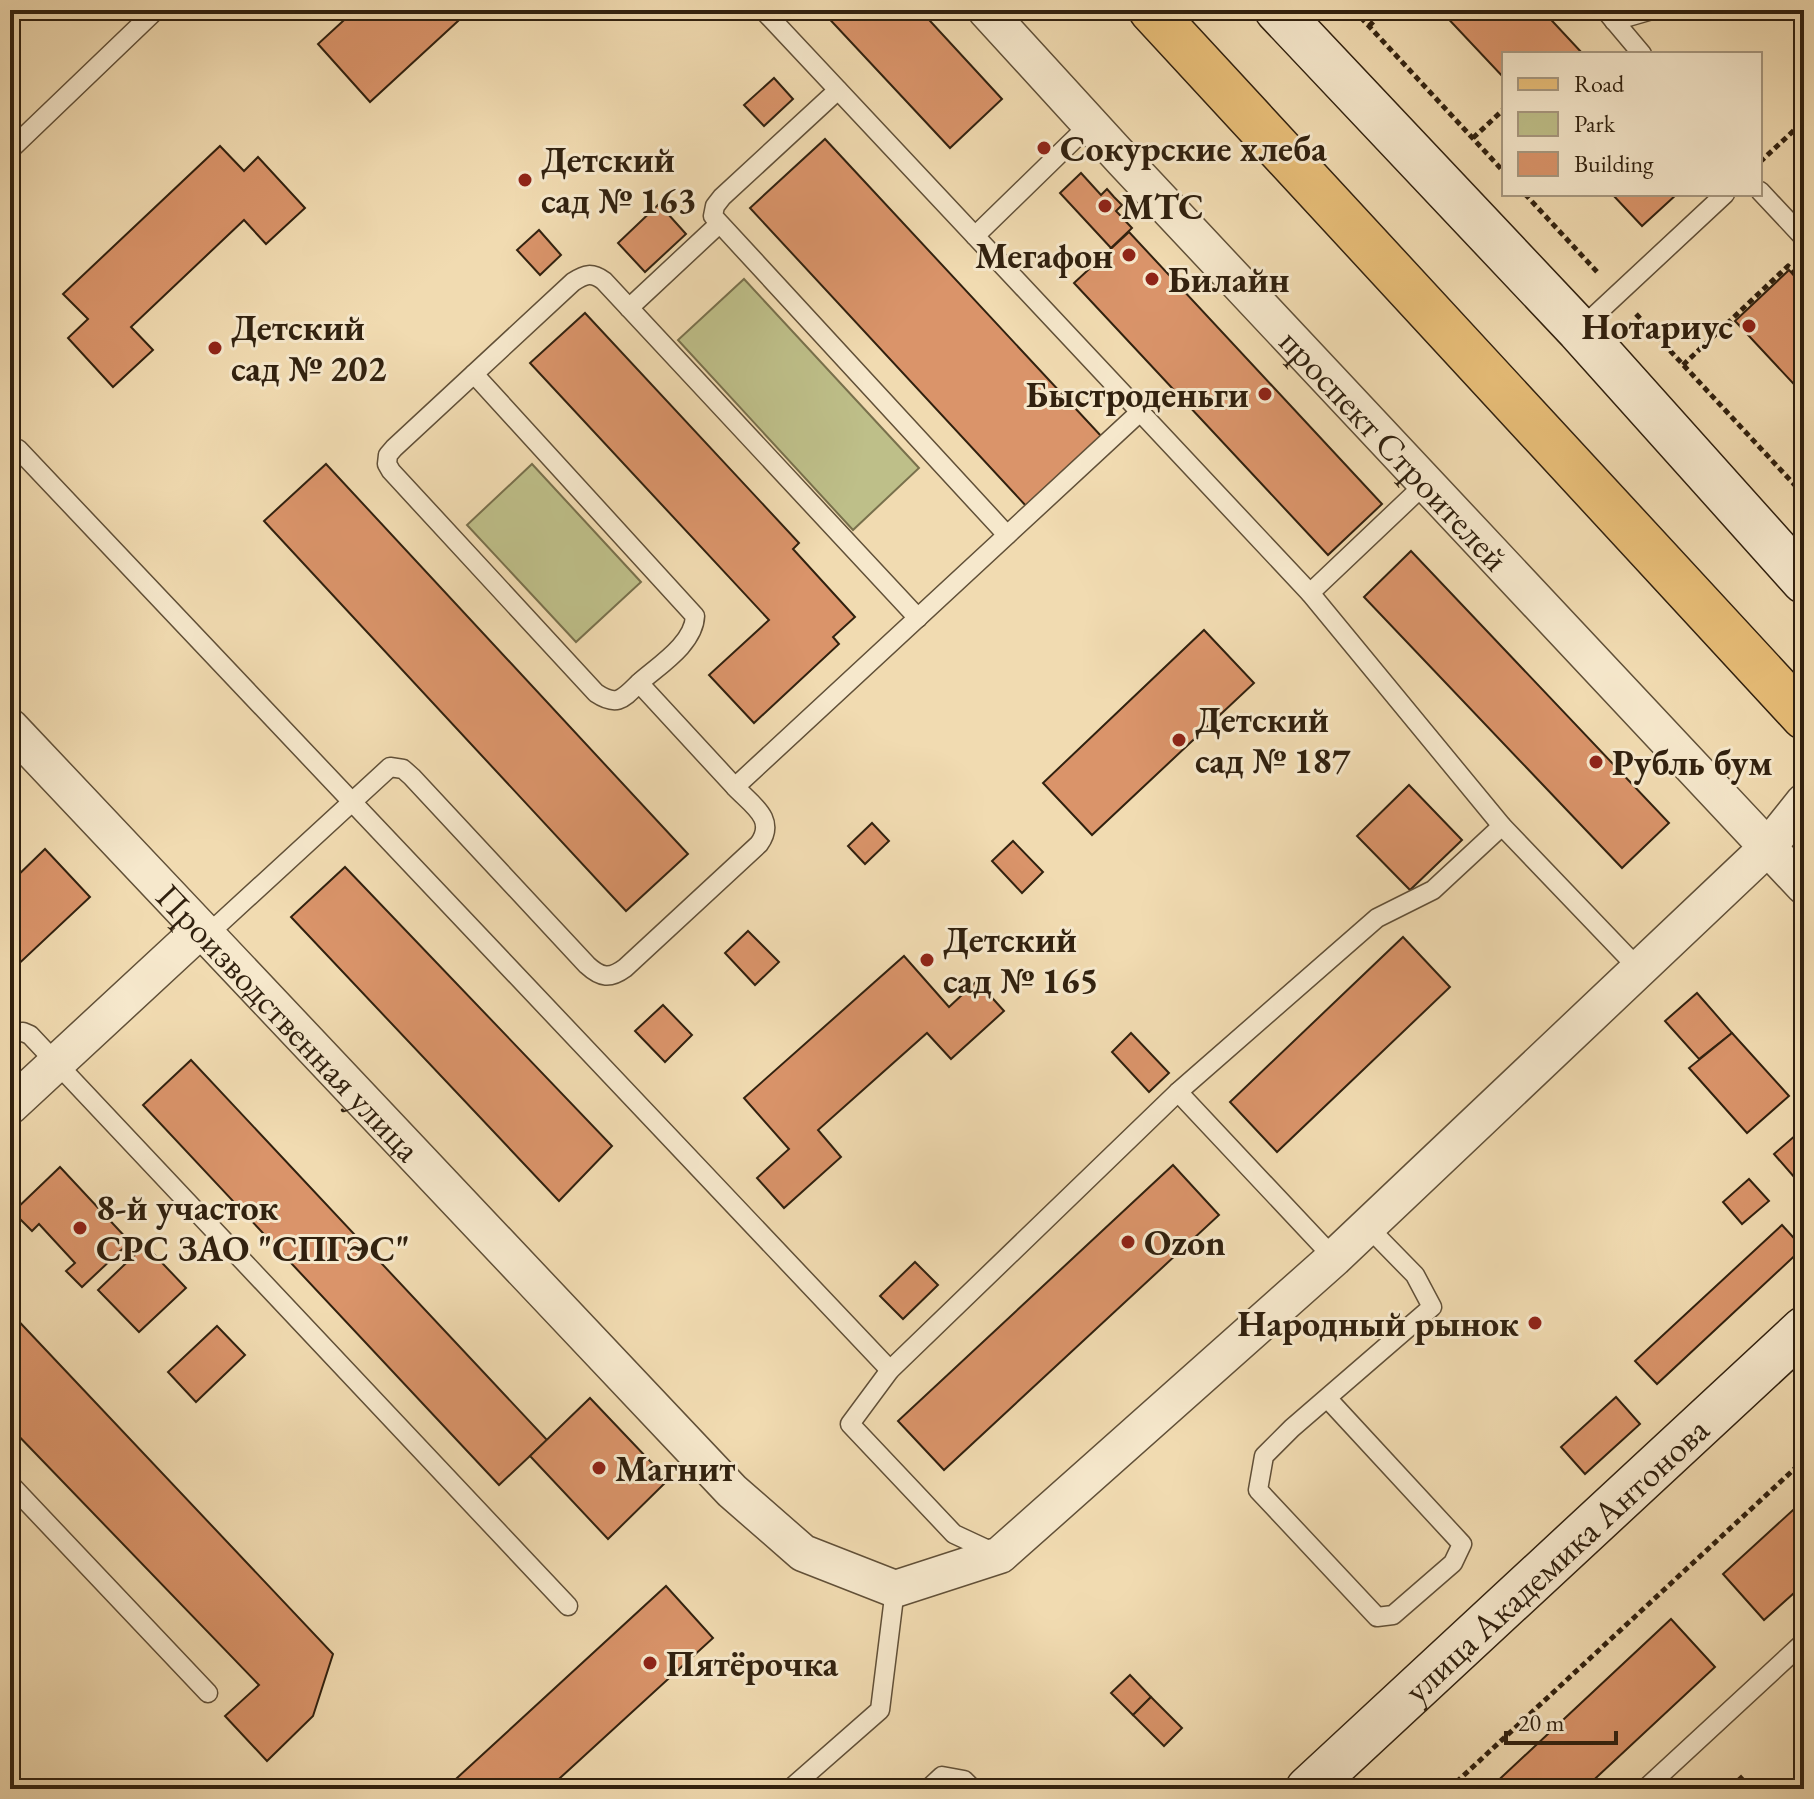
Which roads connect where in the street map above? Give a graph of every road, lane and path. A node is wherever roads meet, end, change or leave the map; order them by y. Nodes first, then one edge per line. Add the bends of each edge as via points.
1 (156, 10) edge
2 (763, 10) edge
3 (986, 10) edge
4 (1151, 10) edge
5 (1277, 10) edge
6 (1354, 10) edge
7 (1385, 10) edge
8 (1652, 10) edge
9 (1609, 16) edge
10 (1368, 26) junction
11 (1640, 52) edge
12 (838, 90) junction
13 (1502, 111) edge
14 (1804, 121) edge
15 (1090, 124) junction
16 (1473, 138) junction
17 (10, 150) edge
18 (1762, 160) edge
19 (1502, 170) edge
20 (1762, 193) edge
21 (1527, 196) edge
22 (1723, 196) edge
23 (719, 224) junction
24 (975, 236) junction
25 (1804, 238) edge
26 (1804, 283) edge
27 (1618, 294) junction
28 (629, 308) junction
29 (1579, 330) junction
30 (1683, 365) junction
31 (474, 374) junction
32 (1140, 412) junction
33 (13, 449) edge
34 (1426, 483) junction
35 (1804, 495) edge
36 (1007, 535) junction
37 (1804, 581) edge
38 (1310, 593) junction
39 (918, 618) junction
40 (639, 683) junction
41 (1804, 717) edge
42 (10, 727) edge
43 (735, 787) junction
44 (351, 801) junction
45 (1804, 802) edge
46 (1502, 826) junction
47 (1768, 847) junction
48 (1804, 886) edge
49 (203, 933) junction
50 (1639, 969) junction
51 (10, 1033) edge
52 (56, 1063) junction
53 (1178, 1092) junction
54 (10, 1106) edge
55 (1367, 1226) junction
56 (1334, 1258) junction
57 (1804, 1329) edge
58 (890, 1370) junction
59 (1327, 1398) junction
60 (1804, 1460) edge
61 (10, 1484) edge
62 (1000, 1555) junction
63 (895, 1589) junction
64 (568, 1606) dead end
65 (1804, 1642) edge
66 (208, 1693) dead end
67 (790, 1789) edge
68 (928, 1789) edge
69 (973, 1789) edge
70 (1308, 1789) edge
71 (1449, 1789) edge
72 (1645, 1789) edge

1 - 17 lane
2 - 12 lane
3 - 15 street, проспект Строителей
4 - 41 main road
5 - 29 street
6 - 10 path
7 - 10 path
8 - 9 lane
9 - 11 lane
10 - 16 path
12 - 23 lane via 722,197 713,216
12 - 24 lane
13 - 16 path
14 - 18 path
15 - 24 lane
15 - 34 street, проспект Строителей
16 - 19 path
20 - 25 lane
21 - 27 path
22 - 27 lane
23 - 28 lane
23 - 36 lane
24 - 32 lane
26 - 30 path via 1788,266
27 - 29 lane
27 - 30 path
28 - 31 lane via 604,281 585,274
28 - 39 lane
29 - 37 street
30 - 35 path
31 - 40 lane via 695,616 695,628 686,639
31 - 40 lane via 394,448 387,464 596,693 618,701
32 - 36 lane
32 - 38 lane
33 - 44 lane
34 - 38 lane
34 - 47 street, проспект Строителей
36 - 39 lane
38 - 46 lane
39 - 43 lane
40 - 43 lane
42 - 49 street, Производственная улица
43 - 44 lane via 762,816 766,834 613,976 599,976 587,965 403,769 390,767
44 - 49 lane
44 - 58 lane
45 - 47 street
46 - 50 lane
46 - 53 lane via 1433,890 1377,918
47 - 48 street, проспект Строителей
47 - 50 street
49 - 52 street
49 - 63 street, Производственная улица via 732,1491 803,1553
50 - 55 street
51 - 52 lane via 30,1035
52 - 54 street
52 - 64 lane
53 - 56 lane
53 - 58 lane
55 - 56 street
55 - 59 lane via 1415,1275 1432,1307
56 - 62 street
57 - 70 street, улица Академика Антонова
58 - 62 lane via 850,1424 954,1534
59 - 59 lane via 1264,1456 1258,1490 1377,1617 1393,1615 1453,1563 1462,1544
60 - 71 path
61 - 66 lane
62 - 63 street
63 - 67 lane via 880,1710
65 - 72 lane
68 - 69 lane via 942,1776 964,1780

